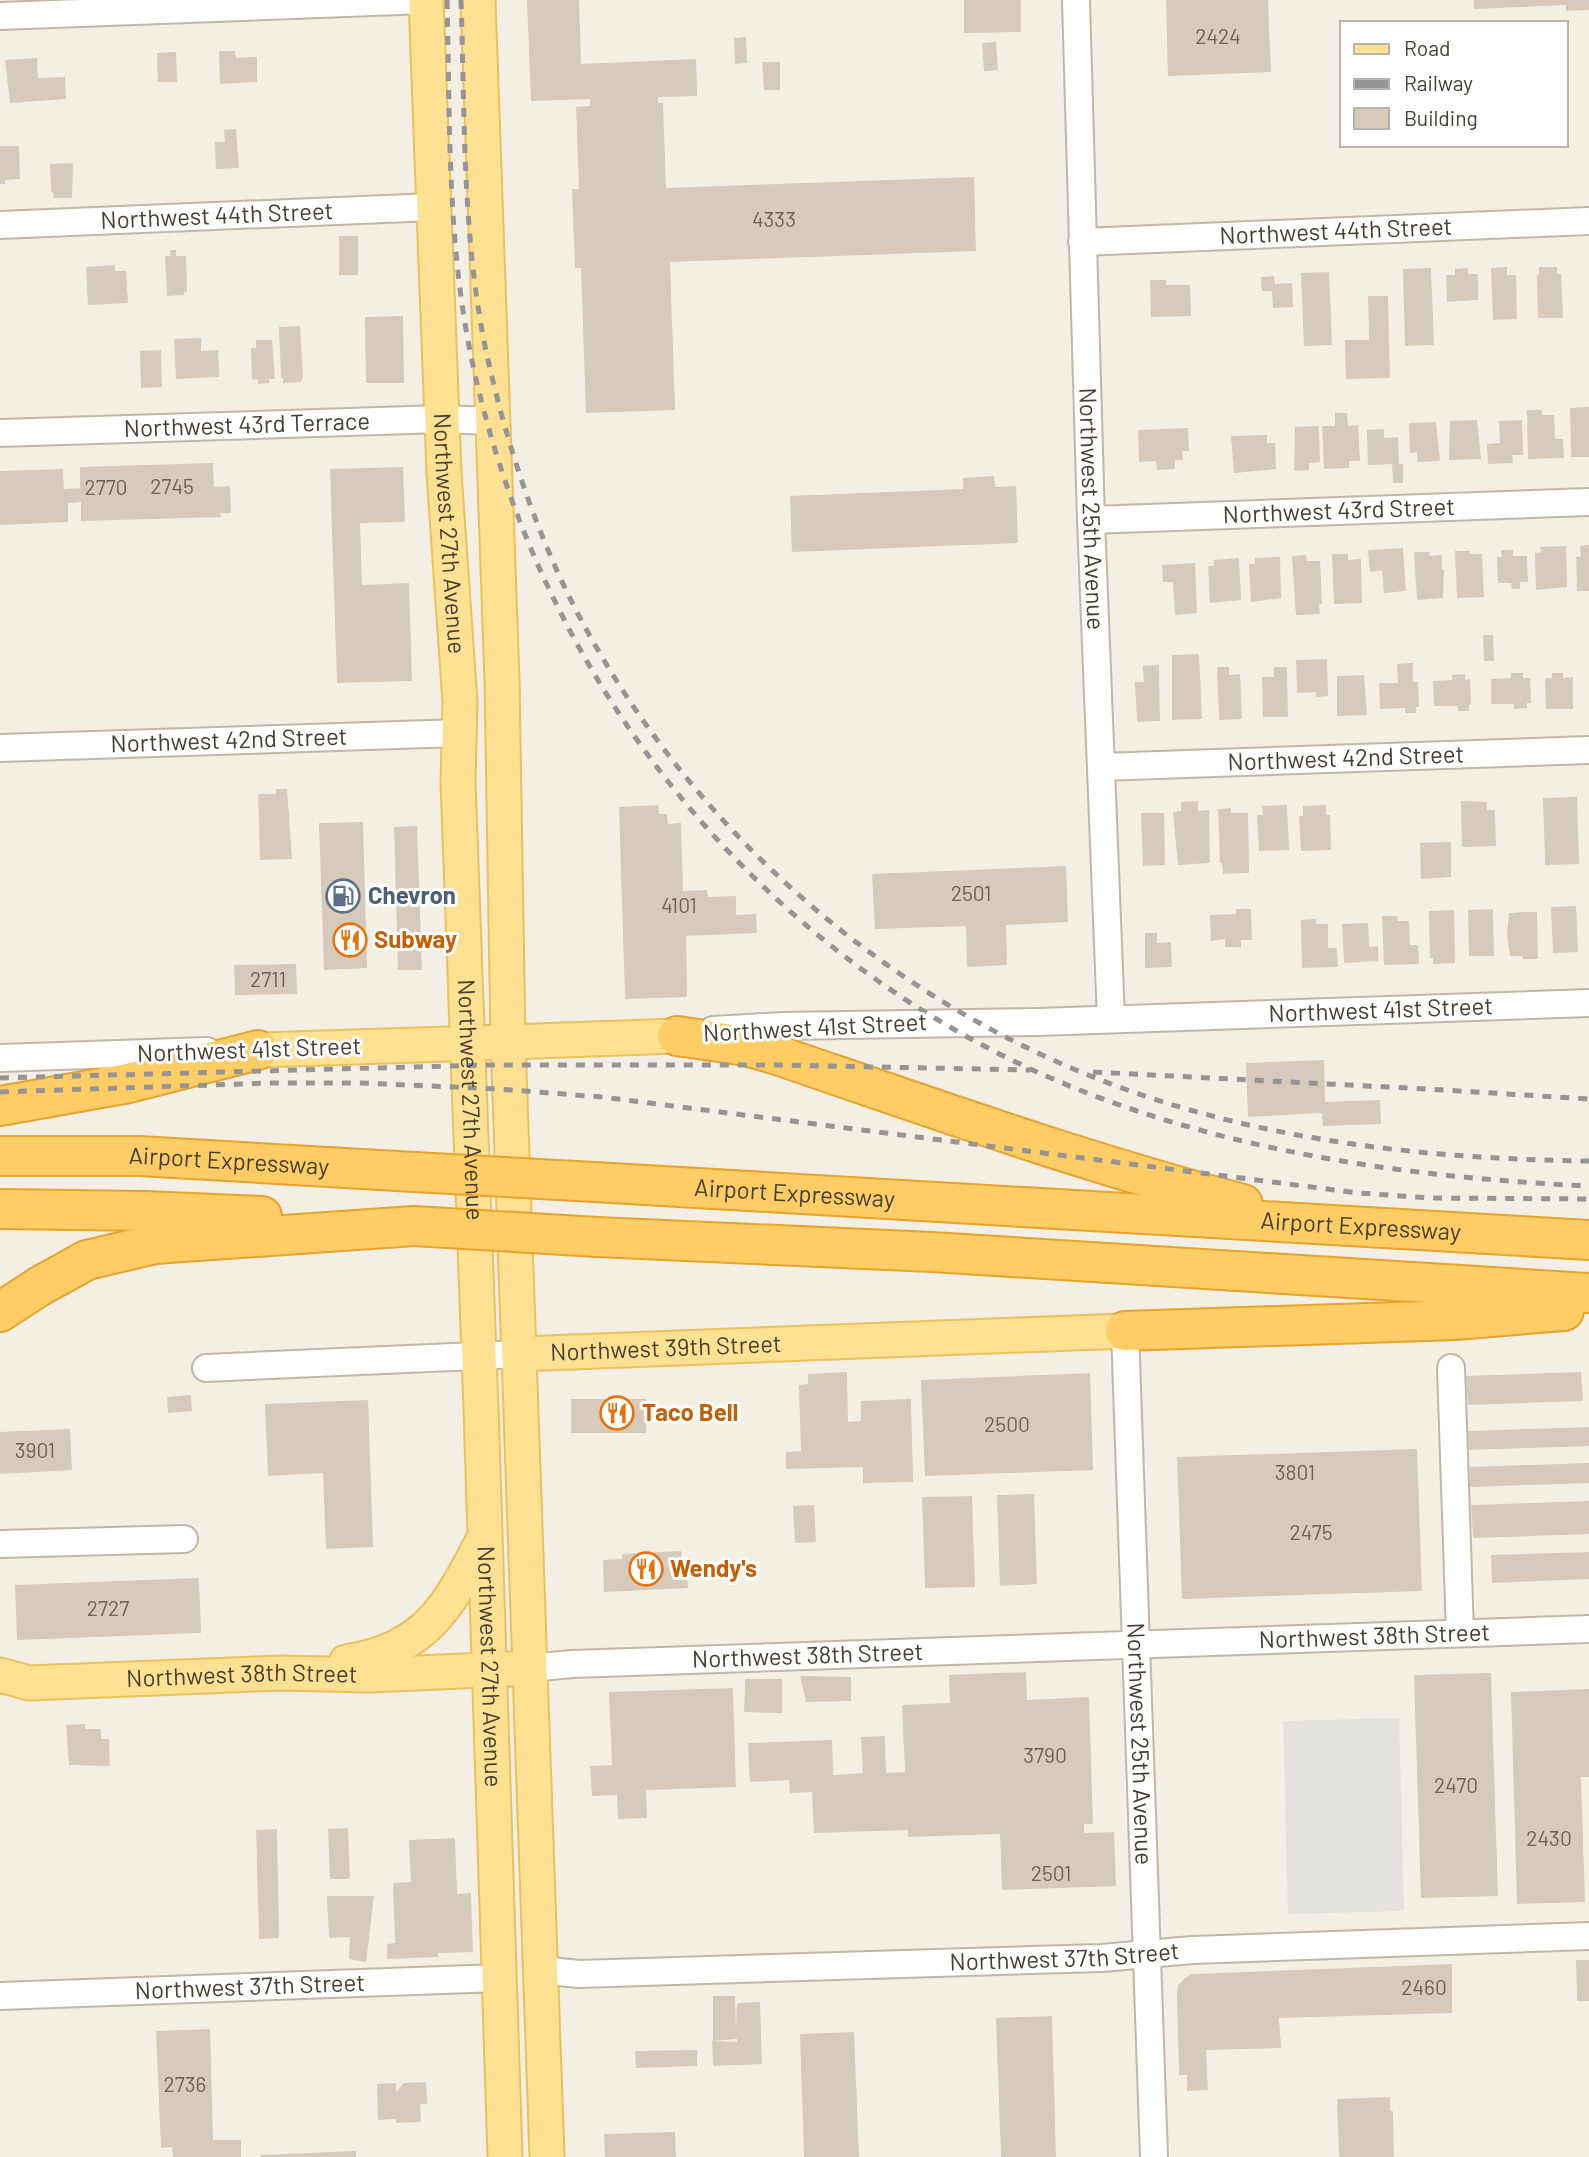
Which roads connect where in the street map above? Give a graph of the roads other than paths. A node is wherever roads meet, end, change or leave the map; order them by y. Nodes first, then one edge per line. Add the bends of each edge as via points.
1 (426, 0) edge
2 (478, 0) edge
3 (1076, 0) edge
4 (0, 16) edge
5 (480, 38) junction
6 (433, 207) junction
7 (1589, 221) edge
8 (0, 225) edge
9 (1082, 242) junction
10 (442, 419) junction
11 (492, 421) junction
12 (0, 433) edge
13 (1589, 502) edge
14 (1091, 520) junction
15 (502, 680) junction
16 (459, 733) junction
17 (0, 748) edge
18 (1589, 750) edge
19 (1101, 767) junction
20 (504, 812) junction
21 (1589, 1003) edge
22 (1111, 1019) junction
23 (677, 1036) junction
24 (508, 1041) junction
25 (469, 1044) junction
26 (258, 1050) junction
27 (0, 1058) edge
28 (0, 1105) edge
29 (0, 1156) edge
30 (0, 1209) edge
31 (1319, 1224) junction
32 (414, 1226) junction
33 (1589, 1240) edge
34 (1589, 1293) edge
35 (1589, 1309) edge
36 (0, 1312) edge
37 (1125, 1331) junction
38 (519, 1354) junction
39 (481, 1355) junction
40 (206, 1368) dead end
41 (1451, 1368) dead end
42 (484, 1538) junction
43 (184, 1539) dead end
44 (0, 1544) edge
45 (1589, 1629) edge
46 (1460, 1633) junction
47 (1135, 1645) junction
48 (530, 1668) junction
49 (488, 1671) junction
50 (281, 1673) junction
51 (10, 1682) edge
52 (496, 1898) junction
53 (1589, 1936) edge
54 (1148, 1954) junction
55 (540, 1970) junction
56 (499, 1978) junction
57 (0, 1996) edge
58 (505, 2157) edge
59 (547, 2157) edge
60 (1154, 2157) edge

1 - 4 street
1 - 5 main road via 466,16
1 - 6 main road, Northwest 27th Avenue
2 - 5 main road, Northwest 27th Avenue
3 - 9 street, Northwest 25th Avenue
5 - 11 main road, Northwest 27th Avenue
6 - 8 street, Northwest 44th Street
6 - 10 main road, Northwest 27th Avenue
7 - 9 street, Northwest 44th Street
9 - 14 street, Northwest 25th Avenue
10 - 11 street, Northwest 43rd Terrace
10 - 12 street, Northwest 43rd Terrace
10 - 16 main road, Northwest 27th Avenue
11 - 15 main road, Northwest 27th Avenue
13 - 14 street, Northwest 43rd Street
14 - 19 street, Northwest 25th Avenue
15 - 16 main road via 486,706
15 - 20 main road, Northwest 27th Avenue
16 - 17 street, Northwest 42nd Street
16 - 20 main road via 478,755 486,785
16 - 25 main road, Northwest 27th Avenue
18 - 19 street, Northwest 42nd Street
19 - 22 street, Northwest 25th Avenue
20 - 24 main road, Northwest 27th Avenue
21 - 22 street, Northwest 41st Street
22 - 23 street, Northwest 41st Street via 729,1028
23 - 24 main road, Northwest 41st Street
23 - 31 highway via 774,1054 1100,1164
24 - 25 main road, Northwest 41st Street
24 - 38 main road, Northwest 27th Avenue
25 - 26 main road, Northwest 41st Street
25 - 39 main road, Northwest 27th Avenue
26 - 27 street, Northwest 41st Street
26 - 28 highway via 129,1083
29 - 31 highway, Airport Expressway, bridge via 139,1156
30 - 32 highway via 158,1211
31 - 33 highway, Airport Expressway
32 - 34 highway, bridge
32 - 36 highway via 155,1244 87,1260
35 - 37 highway via 1455,1320
37 - 38 main road, Northwest 39th Street
37 - 47 street, Northwest 25th Avenue
38 - 39 street, Northwest 39th Street
38 - 48 main road, Northwest 27th Avenue
39 - 40 street, Northwest 39th Street
39 - 42 main road, Northwest 27th Avenue
41 - 46 street
42 - 49 main road, Northwest 27th Avenue
42 - 50 main road via 461,1583 424,1631 363,1660
43 - 44 street
45 - 46 street, Northwest 38th Street
46 - 47 street, Northwest 38th Street
47 - 48 street, Northwest 38th Street
47 - 54 street, Northwest 25th Avenue
48 - 49 main road, Northwest 38th Street
48 - 55 main road, Northwest 27th Avenue
49 - 50 main road, Northwest 38th Street
49 - 52 main road, Northwest 27th Avenue
50 - 51 main road, Northwest 38th Street
52 - 55 main road via 517,1933 523,1958
52 - 56 main road, Northwest 27th Avenue
53 - 54 street, Northwest 37th Street
54 - 55 street, Northwest 37th Street via 579,1974
54 - 60 street, Northwest 25th Avenue
55 - 59 main road, Northwest 27th Avenue
56 - 57 street, Northwest 37th Street
56 - 58 main road, Northwest 27th Avenue

